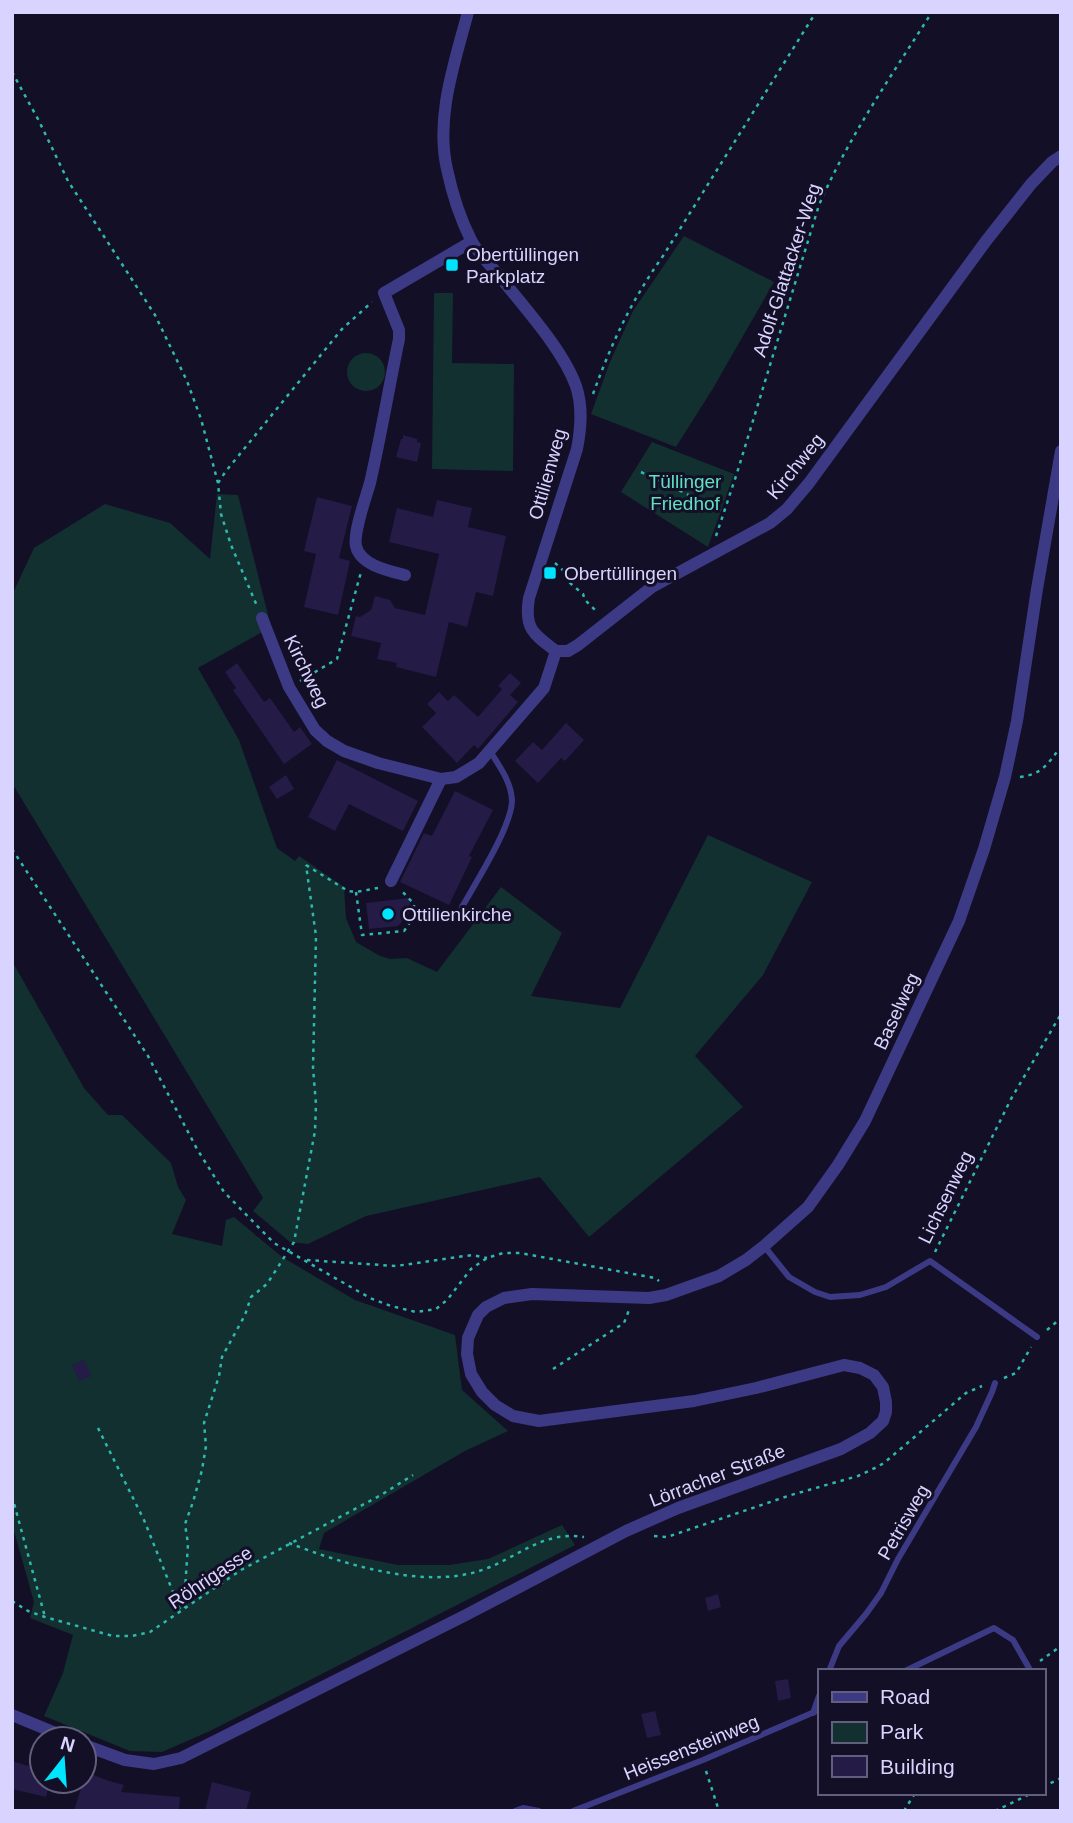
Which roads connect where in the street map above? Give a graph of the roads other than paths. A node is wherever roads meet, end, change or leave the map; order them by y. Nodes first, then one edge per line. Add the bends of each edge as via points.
1 (468, 12) edge
2 (1061, 156) edge
3 (471, 242) junction
4 (1061, 452) edge
5 (405, 575) dead end
6 (262, 618) road end
7 (556, 650) junction
8 (490, 751) junction
9 (441, 779) junction
10 (391, 881) road end
11 (462, 907) dead end
12 (764, 1246) junction
13 (474, 1325) joint
14 (1037, 1337) road end
15 (995, 1383) road end
16 (1029, 1668) road end
17 (830, 1669) edge
18 (909, 1669) edge
19 (816, 1712) edge
20 (12, 1715) edge
21 (36, 1725) edge
22 (98, 1750) edge
23 (515, 1811) edge
24 (539, 1811) edge
25 (573, 1811) edge

1 - 3 street, Ottilienweg via 448,90 444,129 446,167
2 - 7 street, Kirchweg via 1031,184 993,232 787,509 770,523 652,587 578,645 568,651
3 - 5 street via 384,293 399,339 356,548 364,559
3 - 7 street, Ottilienweg via 562,358 576,387 581,415 578,449 526,615 539,639
4 - 12 street, Baselweg via 1017,721 984,849 959,921 865,1121 808,1207
6 - 9 street, Kirchweg via 289,687 315,730 338,748
7 - 8 street via 544,688
8 - 9 street via 456,777
8 - 11 lane via 507,780 510,813
9 - 10 street
12 - 13 street, Baselweg via 719,1276 666,1294 649,1298 532,1294 504,1298 486,1307
12 - 14 lane, Lichsenweg via 789,1277 830,1297 886,1287 930,1261
13 - 22 street, Lörracher Straße via 467,1354 471,1374 482,1392 513,1416 539,1421 694,1401 844,1365 874,1375 883,1387 886,1412 870,1433 841,1449 626,1531 181,1758 154,1764
15 - 17 lane, Petrisweg via 976,1427 881,1593 839,1646
16 - 18 lane via 1013,1640 994,1628
19 - 25 lane, Heissensteinweg
20 - 21 street
23 - 24 lane

